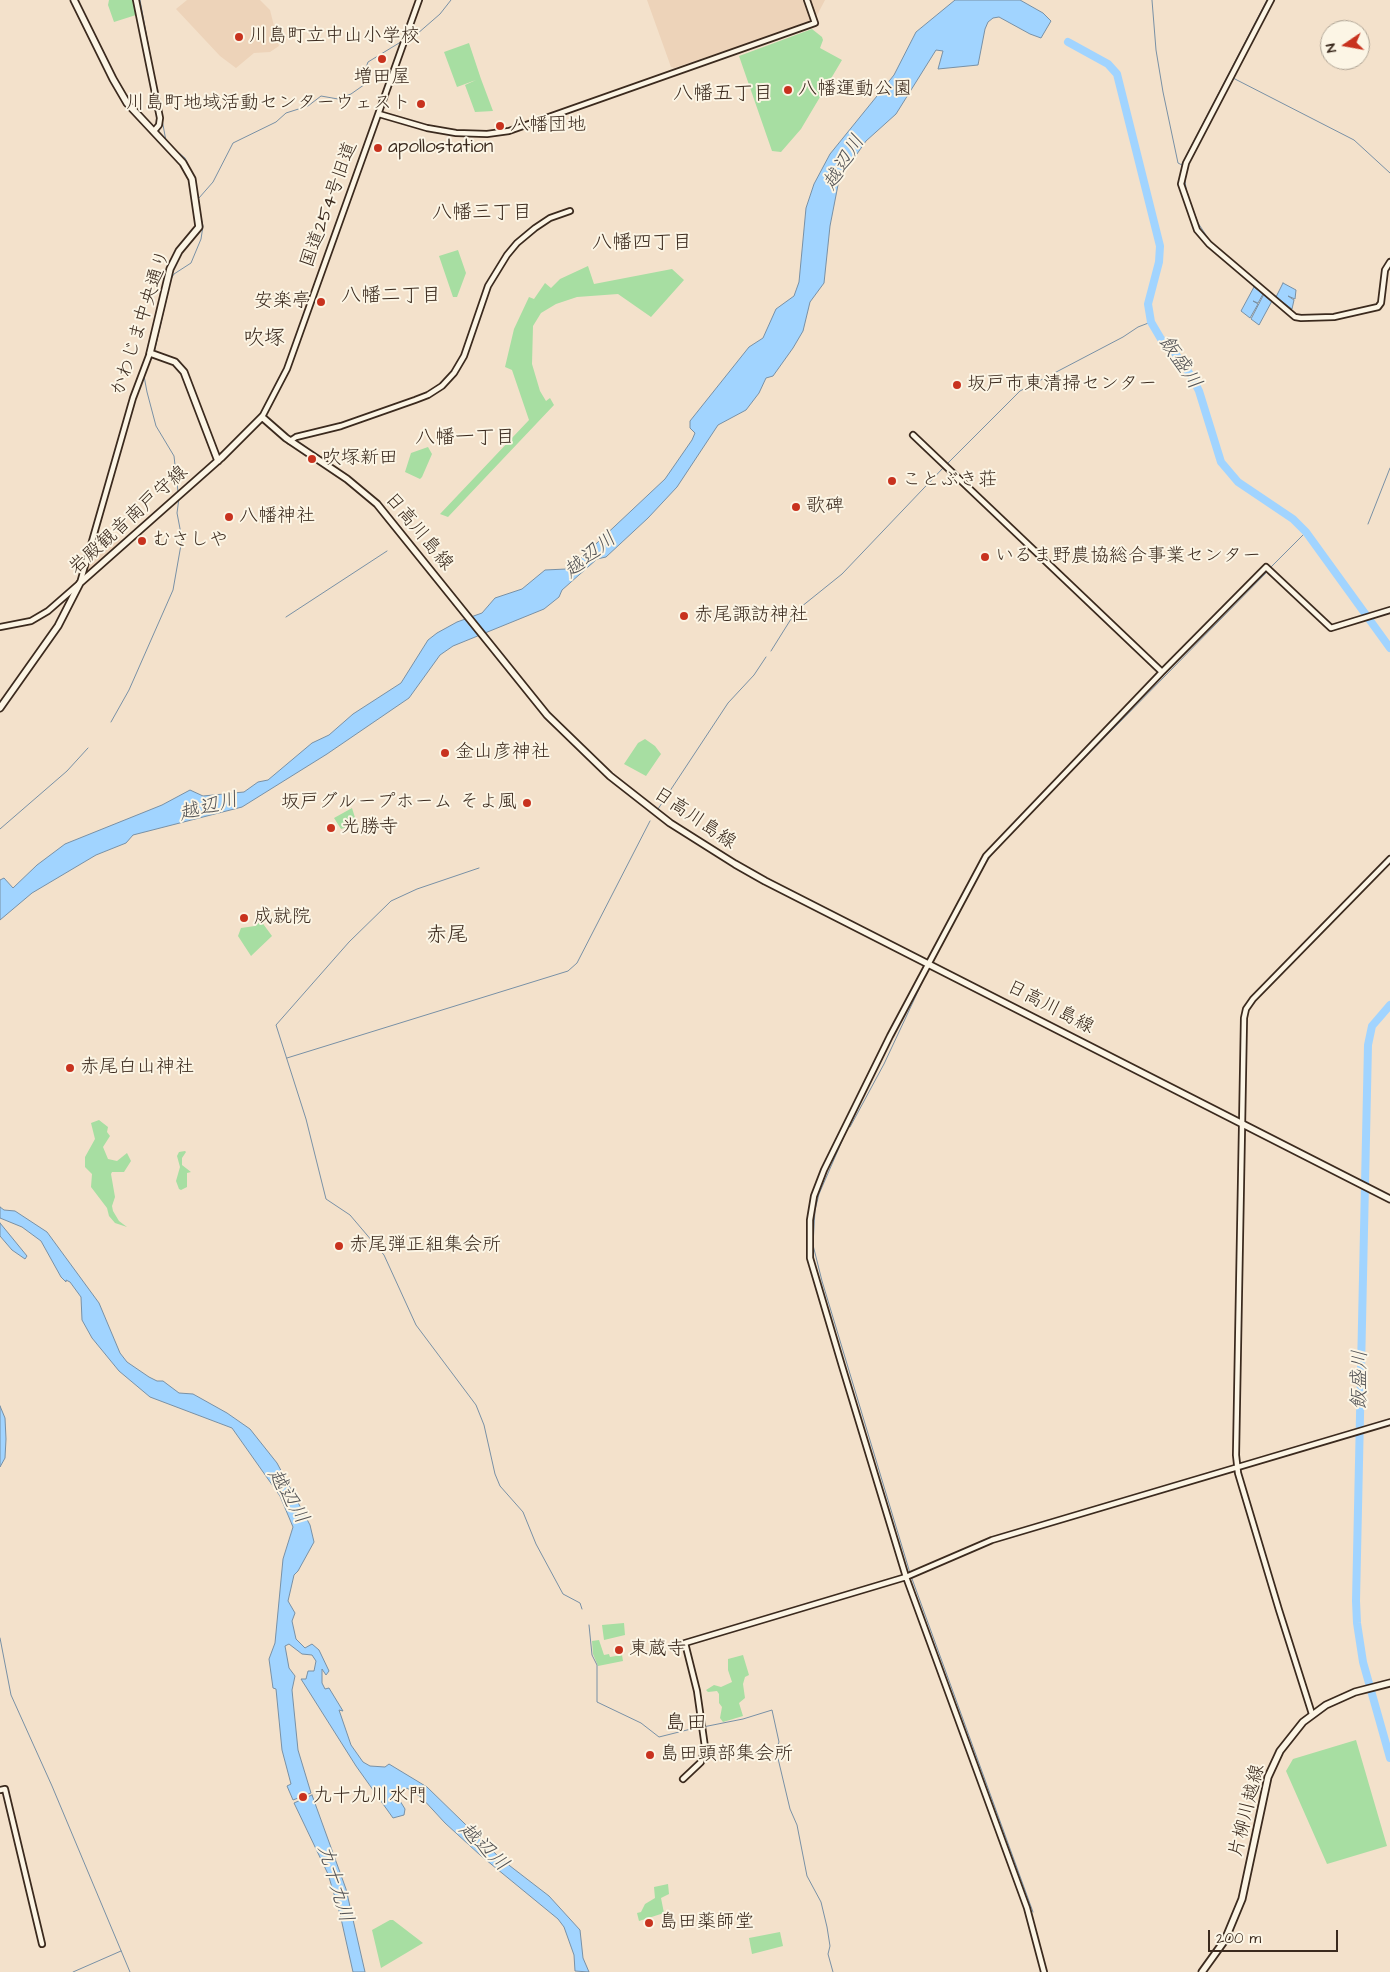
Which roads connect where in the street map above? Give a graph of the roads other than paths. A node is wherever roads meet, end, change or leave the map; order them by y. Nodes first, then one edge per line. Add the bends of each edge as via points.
1 (74, 0) edge
2 (136, 0) edge
3 (419, 0) edge
4 (807, 0) edge
5 (1271, 0) edge
6 (379, 114) junction
7 (154, 131) junction
8 (570, 211) dead end
9 (1390, 262) edge
10 (150, 353) junction
11 (262, 416) junction
12 (913, 435) dead end
13 (290, 441) junction
14 (218, 461) junction
15 (80, 583) junction
16 (1390, 610) edge
17 (0, 628) edge
18 (1162, 672) junction
19 (0, 708) edge
20 (1390, 859) edge
21 (928, 964) junction
22 (1242, 1123) junction
23 (1390, 1199) edge
24 (1390, 1422) edge
25 (1238, 1468) junction
26 (906, 1577) junction
27 (1390, 1683) edge
28 (1312, 1714) junction
29 (683, 1779) dead end
30 (0, 1790) edge
31 (42, 1944) dead end
32 (1044, 1972) edge
33 (1202, 1972) edge

1 - 7 main road via 116,85 127,103
2 - 7 street via 160,118
3 - 6 street, 国道254号旧道
4 - 6 street via 815,23 510,130 456,134
5 - 9 street via 1186,163 1181,184 1197,230 1209,244 1295,317 1334,317 1378,307 1382,303 1385,270
6 - 11 street, 国道254号旧道 via 287,368
7 - 10 main road, かわじま中央通り via 188,170 194,186 199,227 179,251 170,269
8 - 13 street via 535,228 506,255 488,286 464,356 442,386 415,400
10 - 14 main road via 175,362 184,372
10 - 15 street, かわじま中央通り via 133,398
11 - 13 main road, 日高川島線
11 - 14 main road
12 - 18 street
13 - 21 main road, 日高川島線 via 370,497 515,676 574,743 610,776 670,823 735,864
14 - 15 main road, 岩殿観音南戸守線
15 - 17 street via 48,611 31,621
15 - 19 main road, 岩殿観音南戸守線 via 58,626
16 - 18 street via 1336,628 1327,625 1266,567
18 - 21 street via 986,856
20 - 22 street via 1248,1006 1244,1018
21 - 22 main road, 日高川島線
21 - 26 street via 824,1170 814,1196 809,1240 810,1258
22 - 23 main road, 日高川島線
22 - 25 street via 1235,1442
24 - 25 street
25 - 26 street via 992,1540
25 - 28 street
26 - 29 street via 685,1643 698,1691 705,1747 700,1762
26 - 32 street via 1028,1908
27 - 28 main road, 片柳川越線 via 1361,1690
28 - 33 main road, 片柳川越線 via 1286,1743 1273,1765 1242,1899 1225,1940
30 - 31 street via 5,1789

